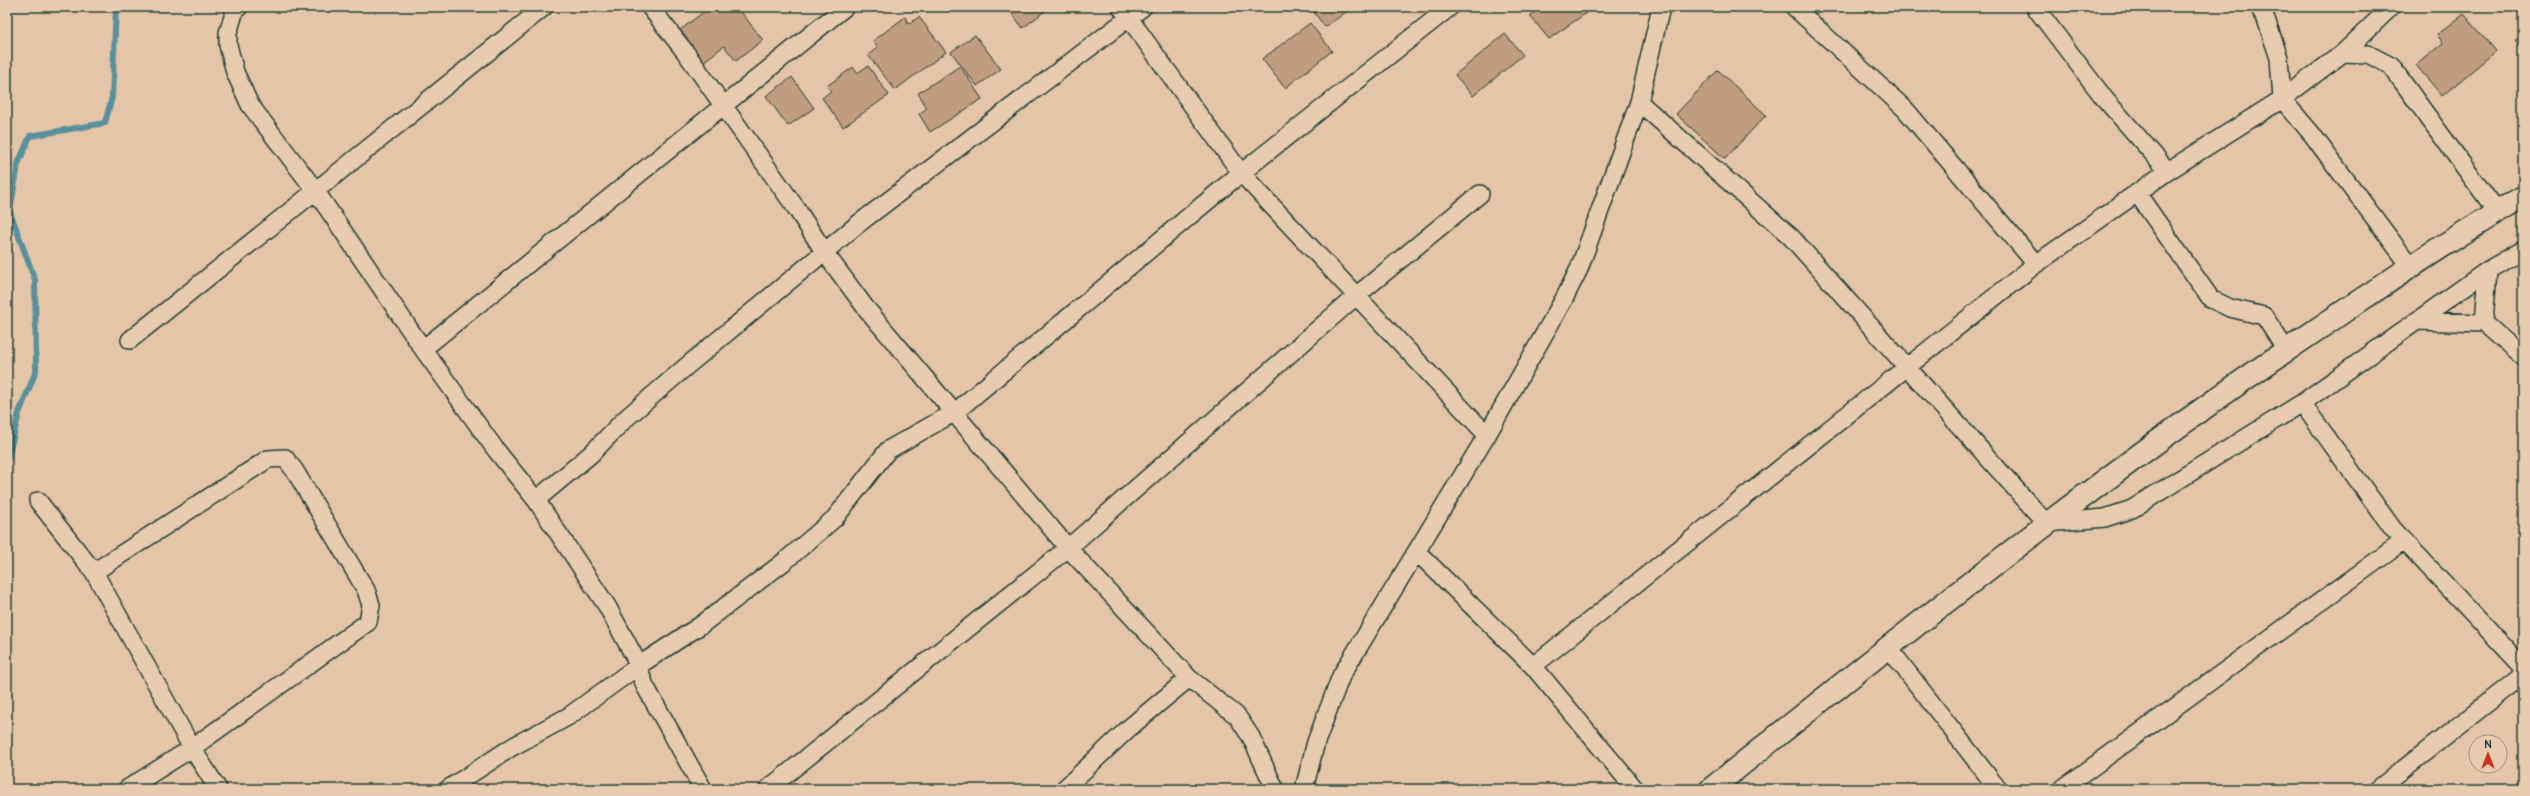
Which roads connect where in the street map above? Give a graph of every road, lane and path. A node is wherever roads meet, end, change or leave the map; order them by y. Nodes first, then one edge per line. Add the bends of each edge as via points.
1 (239, 7) edge
2 (544, 7) edge
3 (650, 7) edge
4 (846, 7) edge
5 (1143, 7) edge
6 (1450, 7) edge
7 (1661, 7) edge
8 (1794, 7) edge
9 (2035, 7) edge
10 (2259, 7) edge
11 (2390, 7) edge
12 (1125, 12) edge
13 (2343, 53) junction
14 (2282, 99) junction
15 (1639, 102) junction
16 (722, 105) junction
17 (2168, 171) junction
18 (1242, 173) junction
19 (315, 190) junction
20 (2137, 193) junction
21 (1480, 194) dead end
22 (2523, 197) edge
23 (2497, 212) junction
24 (2523, 250) edge
25 (824, 253) junction
26 (2036, 264) junction
27 (2411, 267) junction
28 (2488, 270) junction
29 (1356, 296) junction
30 (2417, 321) junction
31 (2484, 323) junction
32 (130, 340) dead end
33 (423, 348) junction
34 (2286, 350) junction
35 (2523, 357) edge
36 (1908, 368) junction
37 (2302, 403) junction
38 (955, 412) junction
39 (1487, 435) junction
40 (536, 500) junction
41 (38, 501) dead end
42 (2046, 523) junction
43 (2404, 541) junction
44 (1068, 548) junction
45 (1417, 552) junction
46 (94, 572) junction
47 (1888, 647) junction
48 (638, 666) junction
49 (1533, 666) junction
50 (2523, 667) edge
51 (2523, 675) edge
52 (1189, 678) junction
53 (192, 748) junction
54 (127, 789) edge
55 (218, 789) edge
56 (448, 789) edge
57 (704, 789) edge
58 (768, 789) edge
59 (1064, 789) edge
60 (1275, 789) edge
61 (1304, 789) edge
62 (1635, 789) edge
63 (1711, 789) edge
64 (1998, 789) edge
65 (2062, 789) edge
66 (2378, 789) edge

1 - 19 street via 235,10 228,33 228,45 236,72 250,105
2 - 19 street
3 - 16 street
4 - 16 street
5 - 12 street
6 - 18 street
7 - 15 street
8 - 26 street via 1905,109
9 - 17 street via 2104,98
10 - 14 street via 2266,19 2279,58
11 - 13 street
12 - 18 street
12 - 25 street
13 - 14 street
13 - 23 street via 2368,54 2391,66
14 - 17 street
14 - 27 street via 2311,133
15 - 36 street via 1791,237
15 - 39 street via 1579,269
16 - 25 street via 796,208
16 - 33 street
17 - 20 street
18 - 29 street
18 - 38 street
19 - 32 street
19 - 33 street
20 - 26 street
20 - 34 street via 2211,299 2230,308 2264,316
21 - 29 street
22 - 23 street
23 - 27 street via 2472,225
24 - 28 street
25 - 38 street via 865,307
25 - 40 street via 688,365 624,420 591,454
26 - 36 street
27 - 34 street
28 - 30 street
28 - 31 street
29 - 39 street
29 - 44 street
30 - 31 street
30 - 37 street
31 - 35 street
33 - 40 street via 496,450
34 - 42 street
36 - 42 street
36 - 49 street
37 - 42 street via 2132,509 2105,518
37 - 43 street
38 - 44 street
38 - 48 street via 888,450 835,518 732,602
39 - 45 street
40 - 48 street via 607,606
41 - 46 street
42 - 47 street
43 - 50 street
43 - 65 street
44 - 52 street
44 - 58 street
45 - 49 street
45 - 61 street via 1341,676 1316,742
46 - 53 street
46 - 53 street via 268,459 285,458 366,590 371,605 368,622
47 - 63 street
47 - 64 street
48 - 56 street via 569,716 512,747
48 - 57 street via 645,686
49 - 62 street
51 - 66 street
52 - 59 street via 1129,728
52 - 60 street via 1237,716 1252,738
53 - 54 street
53 - 55 street

